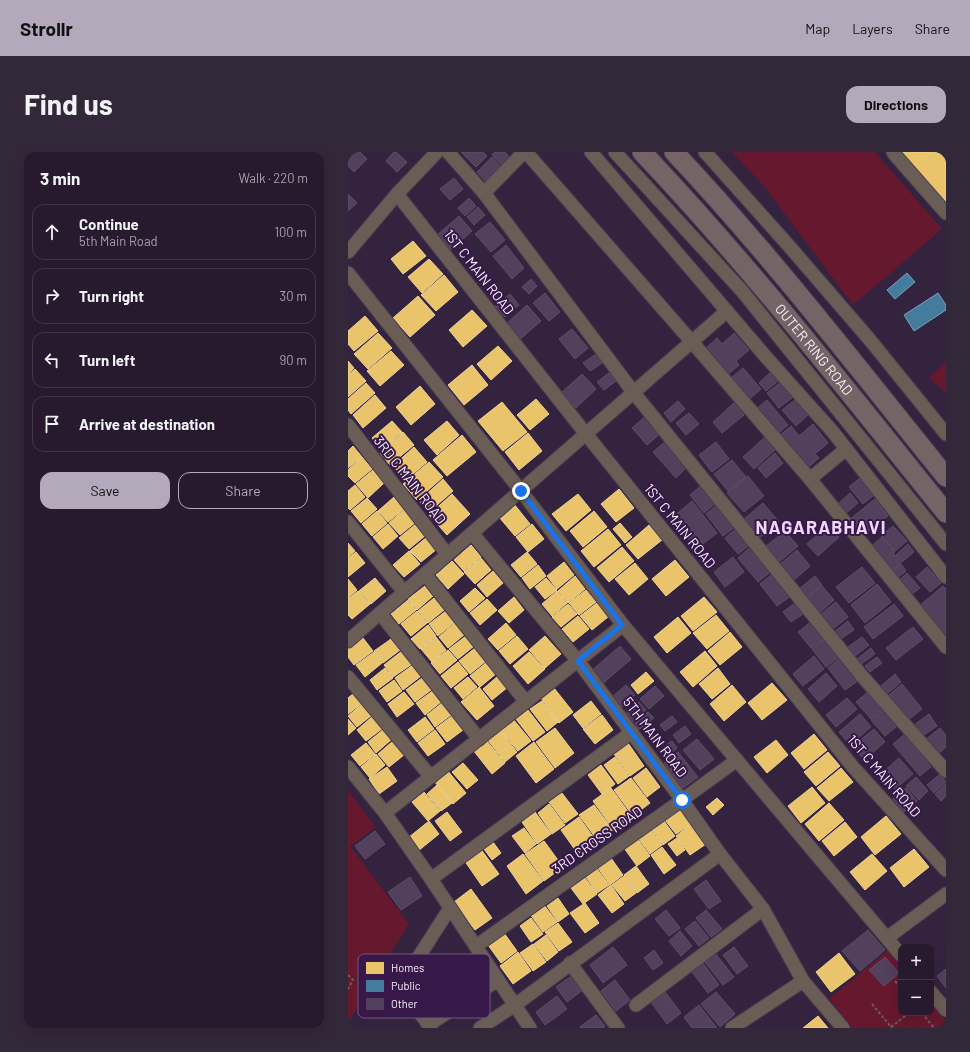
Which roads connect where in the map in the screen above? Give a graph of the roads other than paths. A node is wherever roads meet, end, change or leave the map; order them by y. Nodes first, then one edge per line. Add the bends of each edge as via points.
1 (437, 152) edge
2 (448, 152) edge
3 (525, 152) edge
4 (591, 152) edge
5 (615, 152) edge
6 (642, 152) edge
7 (674, 152) edge
8 (705, 152) edge
9 (893, 152) edge
10 (484, 193) junction
11 (397, 194) junction
12 (946, 213) edge
13 (348, 252) edge
14 (348, 274) edge
15 (727, 312) junction
16 (692, 342) junction
17 (634, 393) junction
18 (348, 425) edge
19 (586, 434) junction
20 (946, 434) edge
21 (846, 450) junction
22 (946, 477) edge
23 (810, 479) junction
24 (521, 491) junction
25 (946, 513) edge
26 (348, 522) edge
27 (472, 533) junction
28 (946, 544) edge
29 (448, 554) junction
30 (425, 574) junction
31 (946, 576) edge
32 (404, 592) junction
33 (380, 613) junction
34 (622, 625) junction
35 (349, 637) edge
36 (946, 647) edge
37 (578, 661) junction
38 (348, 677) edge
39 (526, 702) junction
40 (632, 732) junction
41 (479, 739) junction
42 (737, 760) junction
43 (348, 767) edge
44 (946, 771) edge
45 (431, 777) junction
46 (682, 800) junction
47 (384, 814) junction
48 (720, 854) junction
49 (946, 870) edge
50 (431, 879) junction
51 (946, 894) edge
52 (450, 908) junction
53 (763, 908) junction
54 (887, 938) junction
55 (476, 946) junction
56 (898, 951) edge
57 (420, 954) edge
58 (481, 954) edge
59 (570, 963) junction
60 (490, 968) edge
61 (498, 980) junction
62 (803, 981) junction
63 (490, 985) edge
64 (934, 996) edge
65 (515, 1005) junction
66 (636, 1005) dead end
67 (946, 1010) edge
68 (440, 1018) edge
69 (747, 1024) edge
70 (430, 1026) edge
71 (480, 1028) edge
72 (530, 1028) edge
73 (618, 1028) edge
74 (732, 1028) edge
75 (842, 1028) edge

1 - 11 street
2 - 10 street
3 - 10 street
3 - 16 street
4 - 15 street
5 - 28 street via 742,291
6 - 25 highway, OUTER RING ROAD via 756,280
7 - 22 highway, OUTER RING ROAD via 775,265
8 - 20 street via 870,340
9 - 12 street
10 - 17 street
11 - 13 street
11 - 19 street, 1ST C MAIN ROAD
14 - 24 street
15 - 16 street
15 - 21 street
16 - 17 street
16 - 23 street
17 - 19 street
17 - 44 street via 862,676
18 - 29 street, 3RD C MAIN ROAD
19 - 24 street
19 - 49 street, 1ST C MAIN ROAD via 853,767
21 - 23 street
21 - 31 street
23 - 36 street
24 - 27 street
24 - 34 street
26 - 32 street
27 - 29 street
27 - 37 street, 5TH MAIN ROAD
29 - 30 street
30 - 32 street
30 - 39 street
32 - 33 street
33 - 35 street
33 - 41 street
34 - 37 street
34 - 42 street
37 - 39 street
37 - 40 street, 5TH MAIN ROAD
38 - 45 street
39 - 41 street
40 - 46 street, 5TH MAIN ROAD
40 - 50 street
41 - 45 street
42 - 46 street, 3RD CROSS ROAD
42 - 54 street
43 - 47 street
45 - 47 street
46 - 48 street, 5TH MAIN ROAD
46 - 55 street, 3RD CROSS ROAD
47 - 50 street
48 - 53 street, 5TH MAIN ROAD
48 - 59 street
50 - 52 street
51 - 54 street
52 - 55 street
52 - 57 street
53 - 62 street, 5TH MAIN ROAD
53 - 66 street
54 - 56 street
55 - 58 street
59 - 65 street
59 - 73 street
60 - 61 street
61 - 63 street
61 - 65 street
62 - 69 street
62 - 75 street, 5TH MAIN ROAD
64 - 67 street
65 - 71 street
65 - 72 street
68 - 70 street
69 - 74 street

